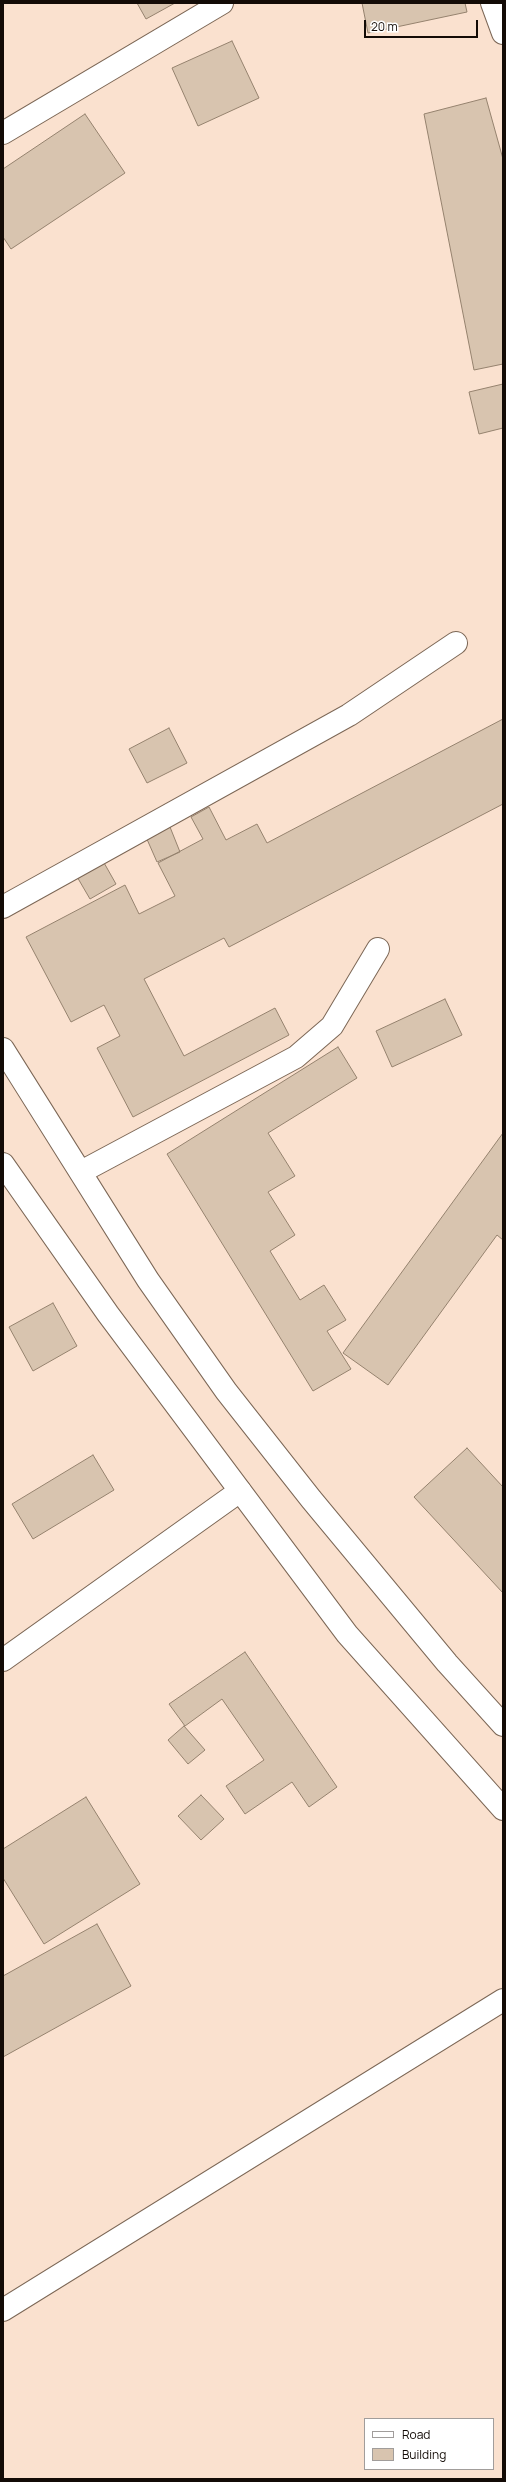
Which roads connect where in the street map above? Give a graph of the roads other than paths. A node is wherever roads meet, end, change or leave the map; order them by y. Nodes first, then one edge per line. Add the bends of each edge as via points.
1 (222, 3) edge
2 (492, 3) edge
3 (503, 33) edge
4 (3, 133) edge
5 (456, 643) dead end
6 (3, 908) edge
7 (378, 949) dead end
8 (3, 1049) edge
9 (3, 1164) edge
10 (81, 1172) junction
11 (240, 1491) junction
12 (3, 1660) edge
13 (503, 1725) edge
14 (503, 1809) edge
15 (503, 2000) edge
16 (3, 2310) edge

1 - 4 main road
2 - 3 main road
5 - 6 main road via 349,715
7 - 10 main road via 332,1026 296,1057
8 - 10 main road
9 - 11 main road via 108,1314
10 - 13 main road via 148,1280 226,1391 311,1499 447,1663
11 - 12 main road
11 - 14 main road via 347,1634
15 - 16 main road

